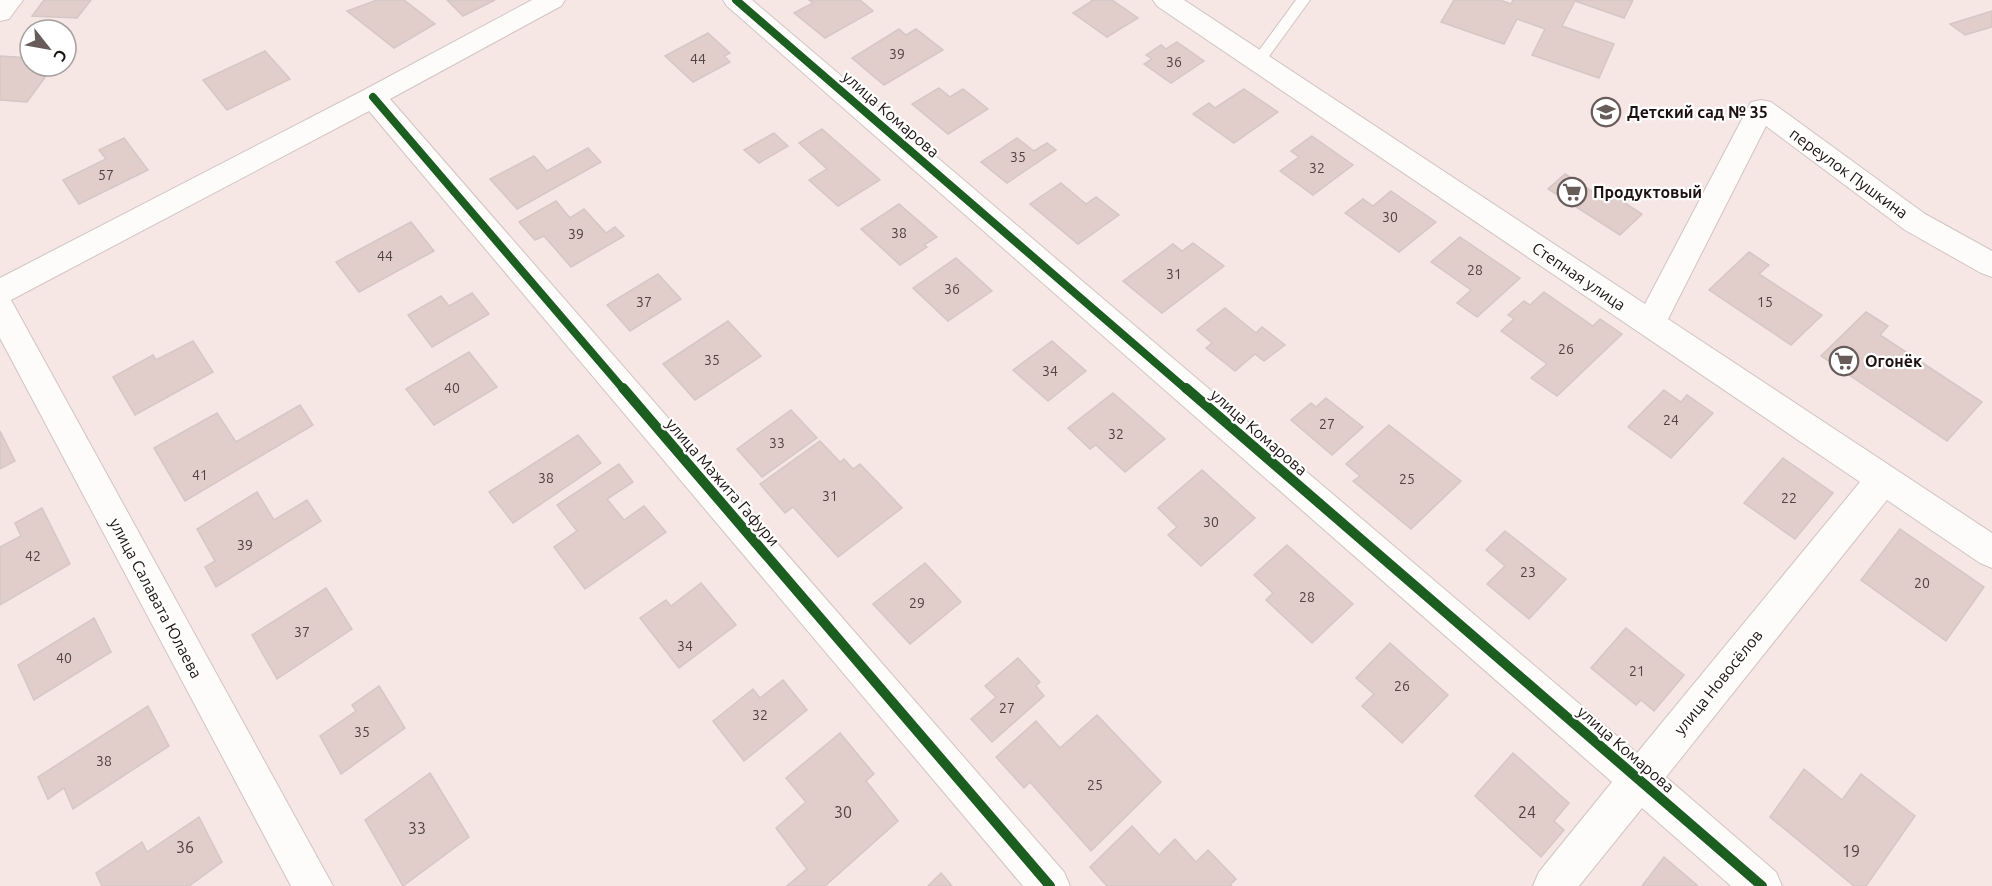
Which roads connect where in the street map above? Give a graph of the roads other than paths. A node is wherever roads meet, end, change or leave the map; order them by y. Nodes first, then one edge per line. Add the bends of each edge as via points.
1 (10, 0) edge
2 (552, 0) edge
3 (736, 0) edge
4 (1166, 0) edge
5 (1303, 0) edge
6 (0, 13) edge
7 (1257, 63) junction
8 (373, 97) junction
9 (1992, 265) edge
10 (0, 292) edge
11 (0, 309) edge
12 (1650, 323) junction
13 (1884, 478) junction
14 (1992, 552) edge
15 (1639, 780) junction
16 (313, 886) edge
17 (1050, 886) edge
18 (1553, 886) edge
19 (1761, 886) edge

1 - 6 street
2 - 8 street
3 - 15 street, улица Комарова
4 - 7 street, Степная улица
5 - 7 lane
7 - 12 street, Степная улица
8 - 10 street
8 - 17 street, улица Мажита Гафури
9 - 12 street, переулок Пушкина via 1915,222 1761,109
11 - 16 street, улица Салавата Юлаева
12 - 13 street, Степная улица
13 - 14 street, Степная улица
13 - 15 street, улица Новосёлов
15 - 18 street, улица Новосёлов
15 - 19 street, улица Комарова

